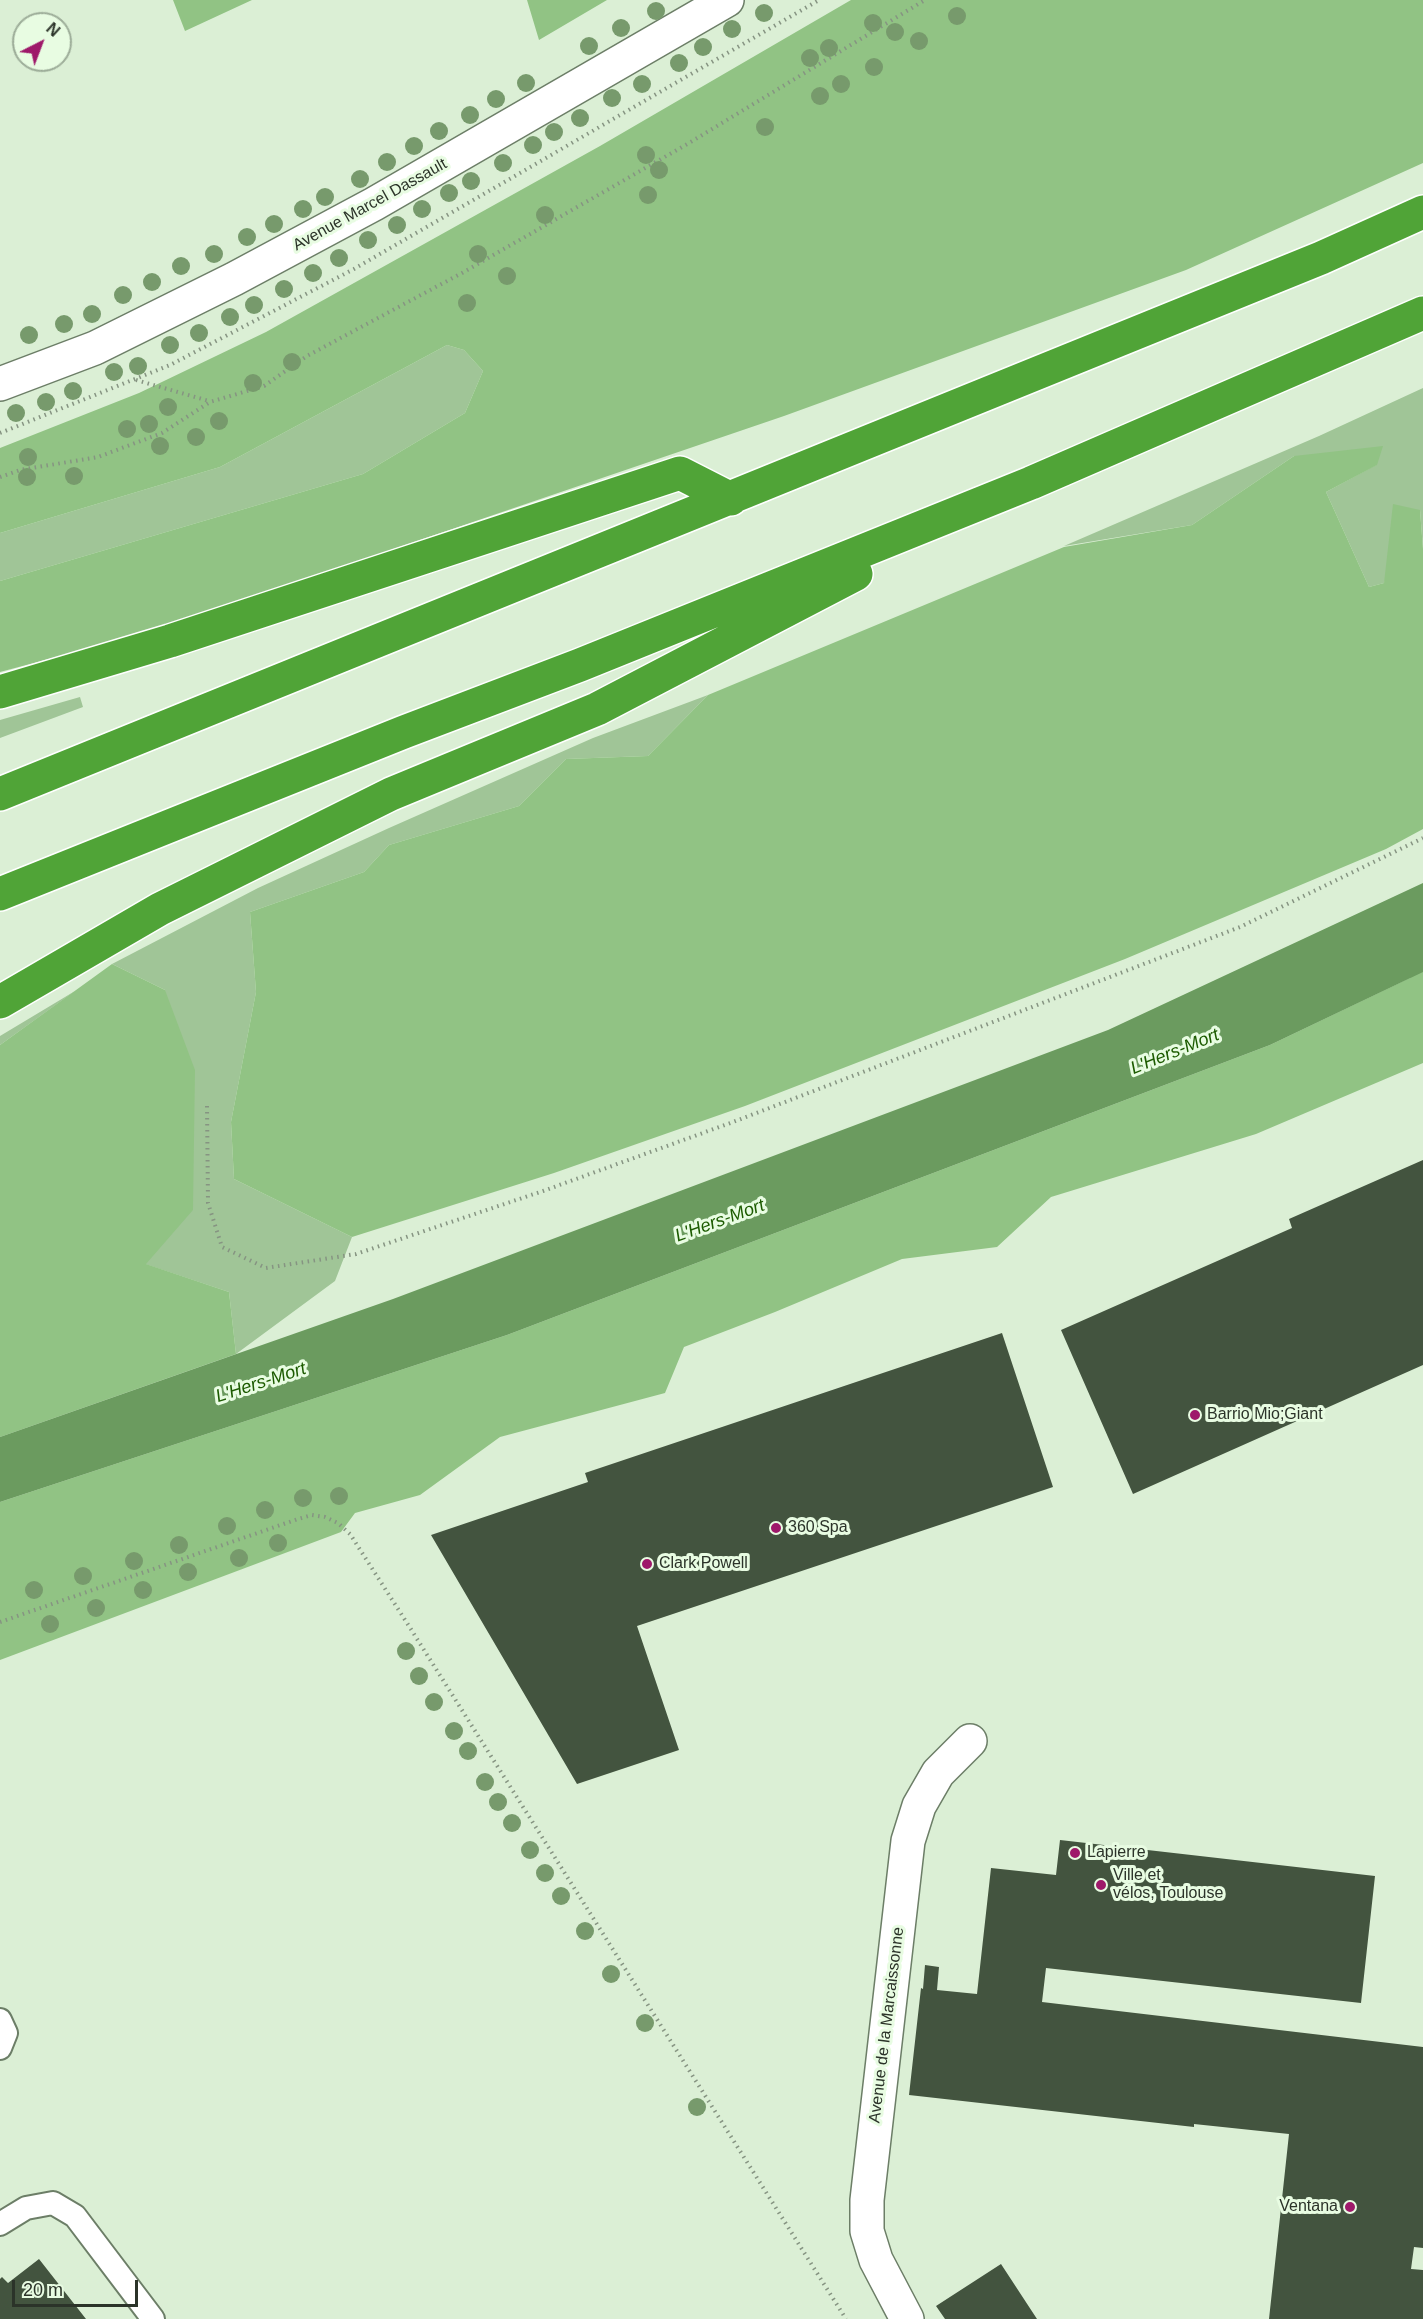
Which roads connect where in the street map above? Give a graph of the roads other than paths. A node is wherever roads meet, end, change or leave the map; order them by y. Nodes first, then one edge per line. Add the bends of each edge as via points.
1 (727, 0) edge
2 (1423, 212) edge
3 (1423, 313) edge
4 (0, 384) edge
5 (1031, 483) junction
6 (731, 499) junction
7 (0, 692) edge
8 (0, 794) edge
9 (0, 894) edge
10 (0, 1002) edge
11 (970, 1742) dead end
12 (0, 2020) edge
13 (0, 2048) edge
14 (0, 2224) edge
15 (153, 2319) edge
16 (907, 2319) edge

1 - 4 street, Avenue Marcel Dassault via 374,204 234,279 95,348
2 - 6 highway via 1321,258
3 - 5 highway
5 - 9 highway
5 - 10 highway via 597,709 390,794 160,909
6 - 7 highway via 680,474 170,641
6 - 8 highway
11 - 16 street, Avenue de la Marcaissonne via 938,1773 919,1806 908,1841 869,2188 867,2231 876,2260
12 - 13 lane via 6,2033
14 - 15 lane via 26,2208 52,2204 75,2216

